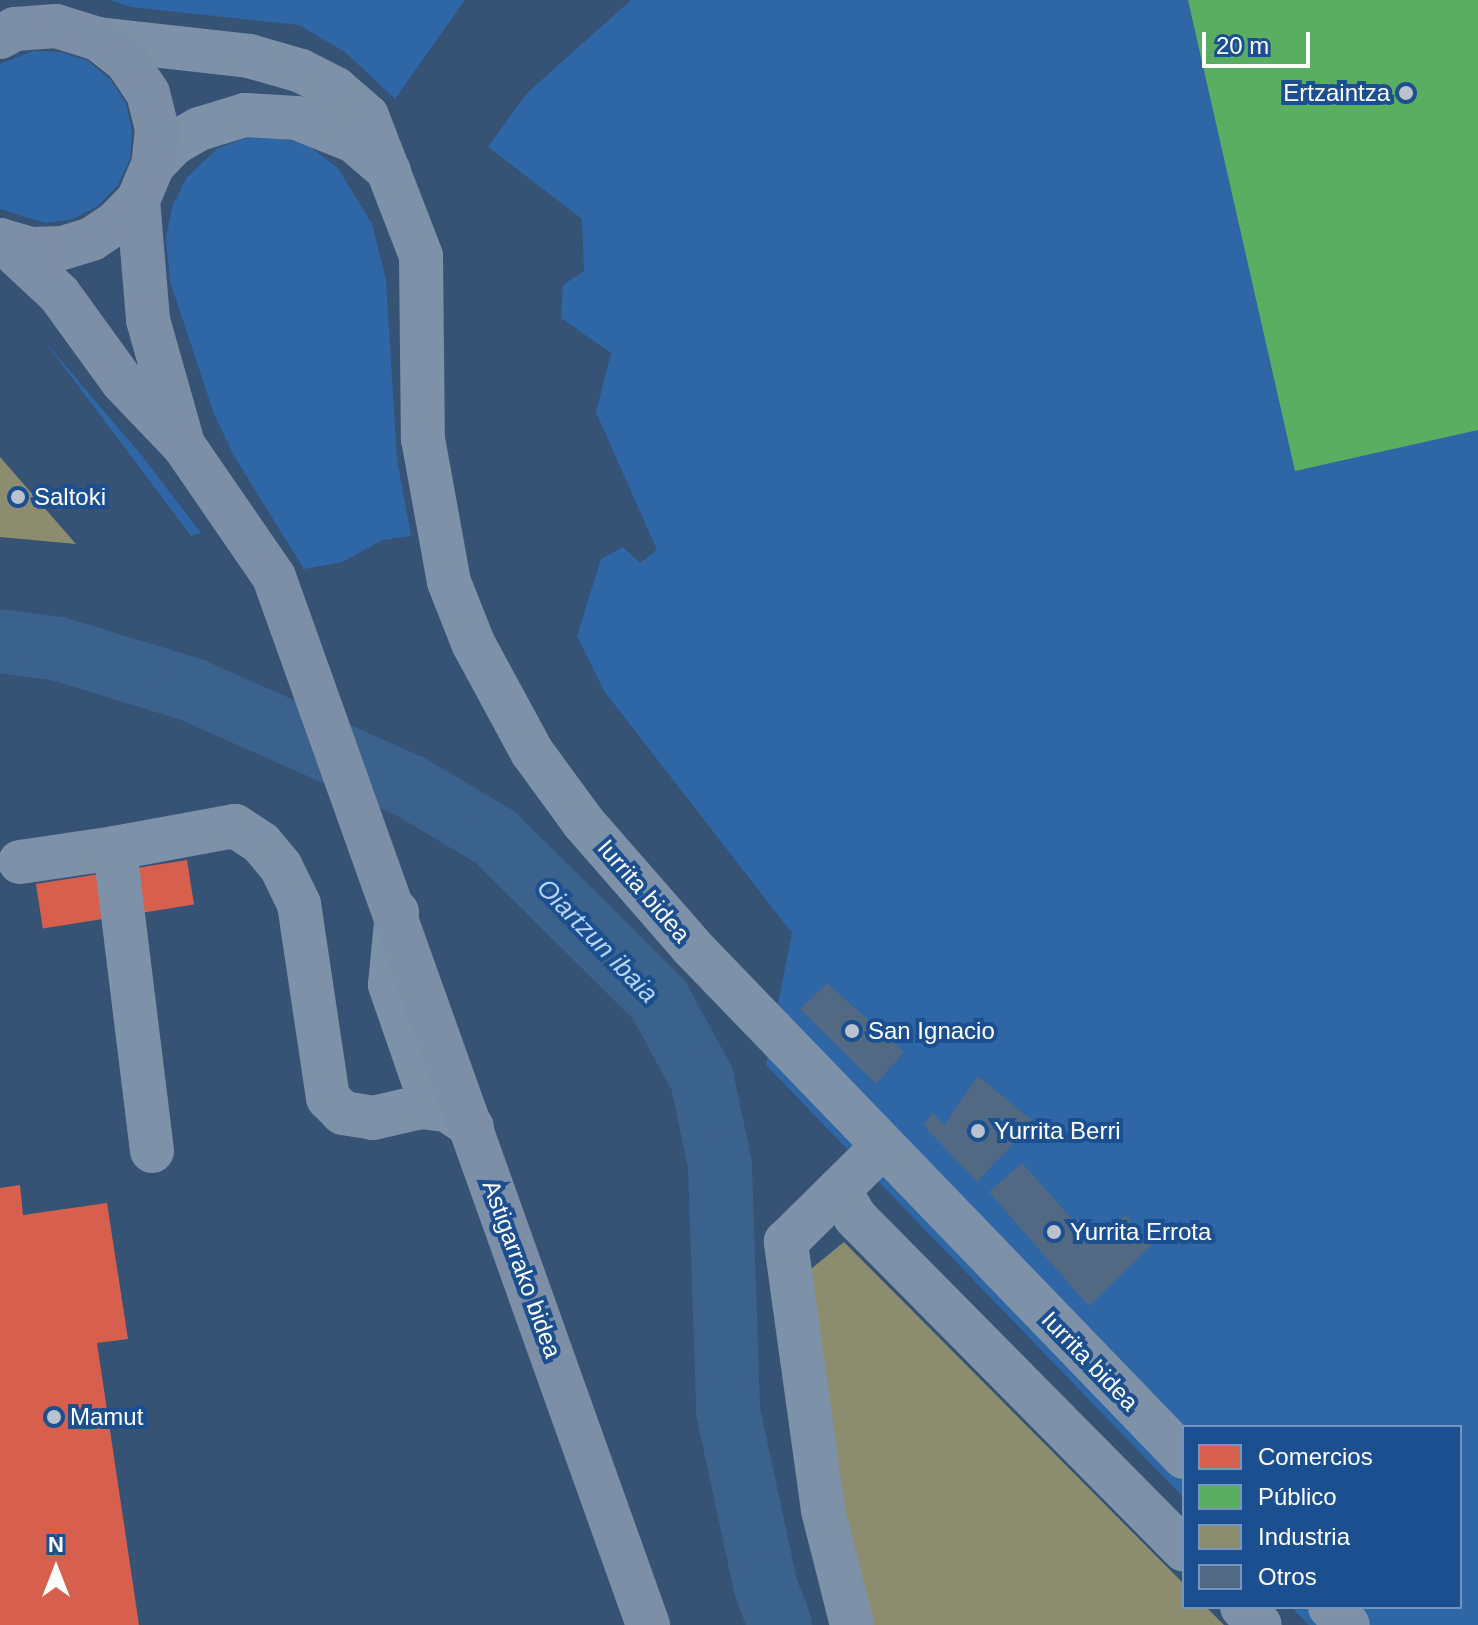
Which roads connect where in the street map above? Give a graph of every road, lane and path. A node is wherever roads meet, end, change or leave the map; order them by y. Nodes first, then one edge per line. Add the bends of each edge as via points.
1 (39, 13) edge
2 (0, 37) edge
3 (98, 39) junction
4 (394, 175) junction
5 (146, 182) junction
6 (1, 240) edge
7 (184, 446) junction
8 (115, 848) junction
9 (20, 862) dead end
10 (397, 912) junction
11 (417, 1108) junction
12 (472, 1127) junction
13 (882, 1147) junction
14 (152, 1151) dead end
15 (839, 1190) junction
16 (1182, 1455) edge
17 (1182, 1548) edge
18 (1244, 1609) edge
19 (1332, 1609) edge
20 (648, 1625) edge
21 (852, 1625) edge
22 (1260, 1625) edge
23 (1348, 1625) edge

1 - 2 main road
1 - 3 main road
3 - 4 street, Iurrita bidea via 249,56 301,71 336,89 367,116
3 - 5 main road via 127,62 148,93 157,129
4 - 5 street via 354,141 333,132 297,118 245,115 199,129 173,144
4 - 13 street, Iurrita bidea via 421,256 423,439 440,538 449,582 501,701 583,822
5 - 6 main road via 92,239 62,248 31,249
5 - 7 main road via 148,320
6 - 7 main road via 59,294 122,381
7 - 10 main road, Astigarrako bidea via 274,577
8 - 9 street
8 - 11 street via 235,826 261,843 281,867 299,904 328,1098 343,1113 373,1118
8 - 14 street
10 - 11 street via 390,985 425,1086 425,1099
10 - 12 main road, Astigarrako bidea
11 - 12 street via 447,1110
12 - 20 main road, Astigarrako bidea
13 - 15 street
13 - 16 street, Iurrita bidea
15 - 17 street via 866,1228
15 - 21 street via 786,1242 823,1510
18 - 22 street
19 - 23 street

